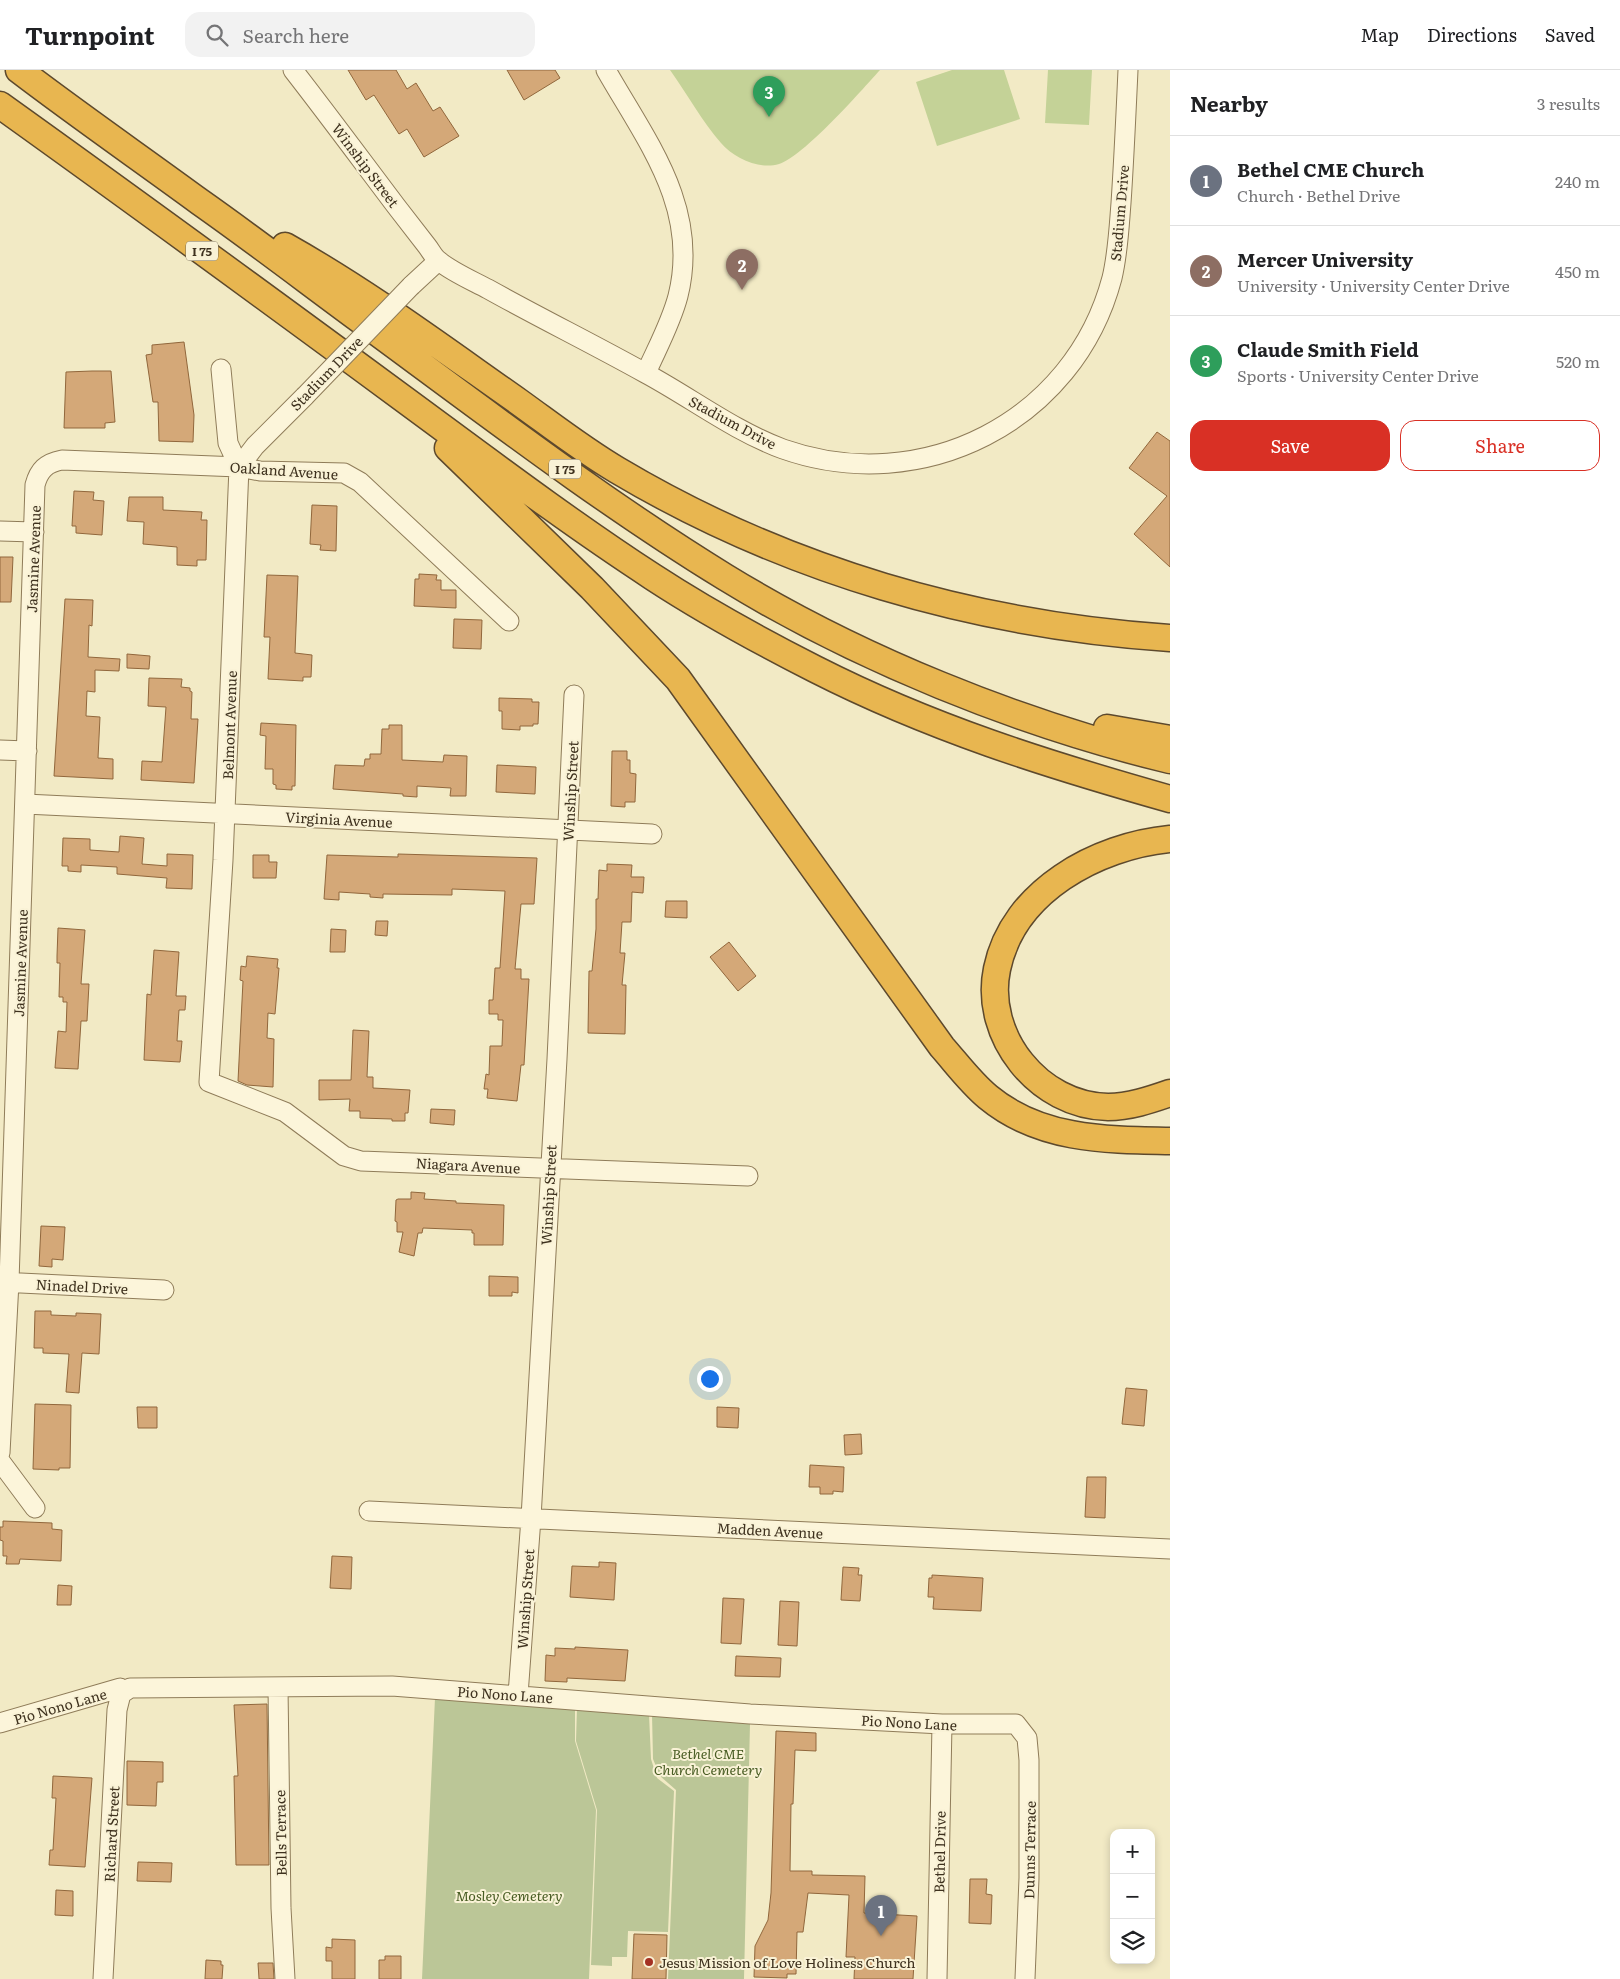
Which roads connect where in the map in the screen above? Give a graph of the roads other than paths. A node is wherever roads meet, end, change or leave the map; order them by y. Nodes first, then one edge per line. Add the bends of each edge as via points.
1 (19, 70) edge
2 (293, 70) edge
3 (606, 70) edge
4 (1128, 70) edge
5 (0, 105) edge
6 (214, 212) junction
7 (438, 261) junction
8 (360, 366) junction
9 (221, 369) dead end
10 (646, 373) junction
11 (239, 467) junction
12 (38, 474) joint
13 (0, 531) edge
14 (34, 532) junction
15 (509, 621) dead end
16 (1170, 638) edge
17 (574, 695) dead end
18 (1036, 721) junction
19 (1170, 739) edge
20 (0, 750) edge
21 (27, 751) junction
22 (1170, 760) edge
23 (1170, 799) edge
24 (25, 804) junction
25 (225, 813) junction
26 (568, 830) junction
27 (652, 834) dead end
28 (1170, 839) edge
29 (209, 1082) joint
30 (1170, 1093) edge
31 (1170, 1141) edge
32 (550, 1169) junction
33 (748, 1176) dead end
34 (4, 1282) edge
35 (164, 1290) dead end
36 (0, 1453) edge
37 (0, 1461) edge
38 (35, 1508) dead end
39 (370, 1511) dead end
40 (531, 1518) junction
41 (1170, 1549) edge
42 (278, 1687) junction
43 (124, 1692) junction
44 (518, 1695) junction
45 (0, 1723) edge
46 (942, 1724) junction
47 (1016, 1724) joint
48 (103, 1979) edge
49 (285, 1979) edge
50 (937, 1979) edge
51 (1025, 1979) edge

1 - 6 highway, I 75
2 - 7 street, Winship Street
3 - 10 street via 664,172 680,219 683,272 678,296
4 - 10 street, Stadium Drive via 1118,250 1104,303 1091,331 1061,377 1006,425 948,453 921,459 873,464 827,461 781,448 753,435
5 - 8 highway, I 75
6 - 16 highway via 286,246 355,287 615,469 720,524 865,582 932,601 1062,627
6 - 18 highway, I 75 via 527,442 642,524 728,579 868,653
7 - 10 street, Stadium Drive
7 - 11 street, Stadium Drive, bridge via 255,446
8 - 23 highway, I 75 via 653,578 814,669 977,740 1059,768
8 - 31 highway via 592,588 678,679 942,1046 988,1097 1010,1113 1057,1132 1112,1140
9 - 11 street, Belmont Avenue via 228,443
11 - 12 street, Oakland Avenue via 62,460 51,462
11 - 15 street, Oakland Avenue via 351,476 368,488
11 - 25 street, Belmont Avenue
12 - 14 street, Jasmine Avenue
13 - 14 street
14 - 21 street, Jasmine Avenue
17 - 26 street, Winship Street
18 - 19 highway via 1111,728
18 - 22 highway, I 75
20 - 21 street
21 - 24 street, Jasmine Avenue
24 - 25 street, Virginia Avenue
24 - 34 street, Jasmine Avenue
25 - 26 street, Virginia Avenue
25 - 29 street, Belmont Avenue
26 - 27 street, Virginia Avenue
26 - 32 street, Winship Street
28 - 30 highway via 1131,845 1089,861 1049,887 1019,919 1010,935 1002,951 996,986 1000,1020 1014,1054 1040,1082 1055,1092 1087,1105 1108,1107 1149,1101
29 - 32 street, Niagara Avenue via 285,1112 344,1156 361,1161
32 - 33 street, Niagara Avenue
32 - 40 street, Winship Street
34 - 35 street, Ninadel Drive
34 - 36 street, Jasmine Avenue
37 - 38 street
39 - 40 street, Madden Avenue
40 - 41 street, Madden Avenue
40 - 44 street, Winship Street
42 - 43 street, Pio Nono Lane via 130,1688
42 - 44 street, Pio Nono Lane via 392,1686
42 - 49 street, Bells Terrace
43 - 45 street, Pio Nono Lane via 120,1688
43 - 48 street, Richard Street via 117,1710
44 - 46 street, Pio Nono Lane via 750,1714
46 - 47 street, Pio Nono Lane
46 - 50 street, Bethel Drive
47 - 51 street, Dunns Terrace via 1027,1738 1029,1760

